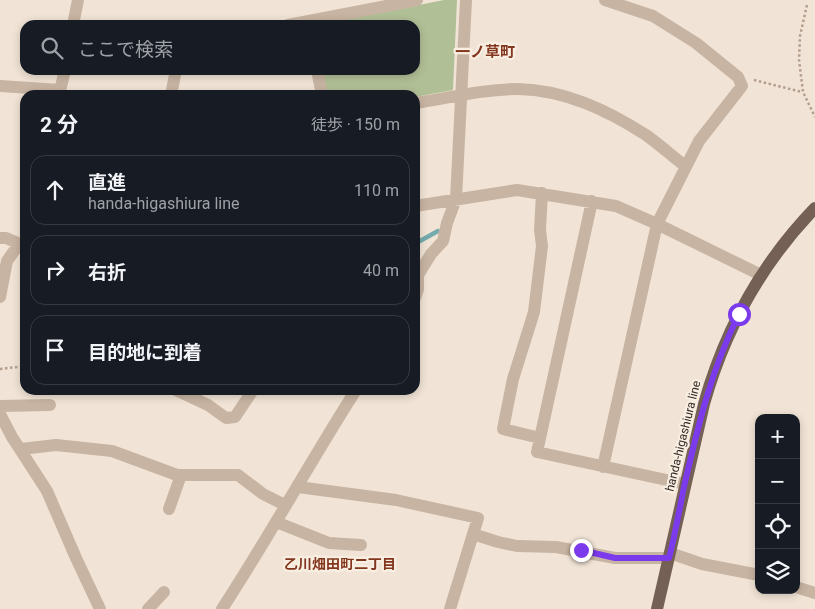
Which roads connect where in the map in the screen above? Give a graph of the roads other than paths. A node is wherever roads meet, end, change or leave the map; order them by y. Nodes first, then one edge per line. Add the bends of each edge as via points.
1 (78, 0) edge
2 (417, 0) edge
3 (466, 0) edge
4 (605, 0) edge
5 (74, 20) edge
6 (323, 20) edge
7 (64, 75) edge
8 (175, 75) edge
9 (318, 75) edge
10 (0, 86) edge
11 (40, 90) edge
12 (60, 90) edge
13 (172, 90) edge
14 (321, 90) edge
15 (462, 95) junction
16 (420, 102) edge
17 (686, 166) junction
18 (542, 193) junction
19 (456, 199) junction
20 (592, 201) junction
21 (420, 205) edge
22 (815, 208) edge
23 (657, 224) junction
24 (0, 238) edge
25 (20, 244) edge
26 (20, 247) edge
27 (420, 272) edge
28 (761, 275) junction
29 (0, 296) edge
30 (187, 395) edge
31 (250, 395) edge
32 (353, 395) edge
33 (50, 405) dead end
34 (0, 406) edge
35 (0, 414) edge
36 (6, 438) edge
37 (540, 438) junction
38 (21, 449) junction
39 (602, 467) junction
40 (181, 475) junction
41 (685, 484) junction
42 (298, 486) junction
43 (285, 505) junction
44 (169, 509) dead end
45 (276, 522) junction
46 (474, 534) junction
47 (361, 545) dead end
48 (669, 556) junction
49 (755, 574) edge
50 (800, 587) edge
51 (164, 592) dead end
52 (815, 593) edge
53 (100, 609) edge
54 (148, 609) edge
55 (222, 609) edge
56 (450, 609) edge
57 (657, 609) edge

1 - 5 street
2 - 6 street
3 - 15 street
4 - 17 street via 652,16 696,43 738,77 742,86 709,128
7 - 12 street
8 - 13 street
9 - 14 street
10 - 11 street
15 - 16 street
15 - 17 street via 516,89 573,97 632,127
15 - 19 street
17 - 23 street
18 - 19 street via 517,190
18 - 20 street
18 - 37 street via 542,246 534,312 513,379 502,429
19 - 21 street
19 - 27 street via 443,240
20 - 23 street via 616,206
20 - 37 street
22 - 28 main road, handa-higashiura line via 792,232
23 - 28 street
23 - 39 street
24 - 25 street
26 - 29 street via 7,261
28 - 41 main road, handa-higashiura line via 724,343 713,373
30 - 31 street via 231,419
32 - 42 street
33 - 34 street
35 - 36 street
36 - 38 street
37 - 39 street via 538,452
38 - 40 street via 56,445 112,452
38 - 53 street via 53,503
39 - 41 street
40 - 43 street via 238,475 263,494
40 - 44 street
41 - 48 main road, handa-higashiura line
42 - 43 street
42 - 46 street via 396,500 478,518
43 - 45 street
45 - 47 street via 329,543
45 - 55 street
46 - 48 street via 517,546 556,547 615,558
46 - 56 street
48 - 49 street
48 - 57 main road, handa-higashiura line
50 - 52 street
51 - 54 street

